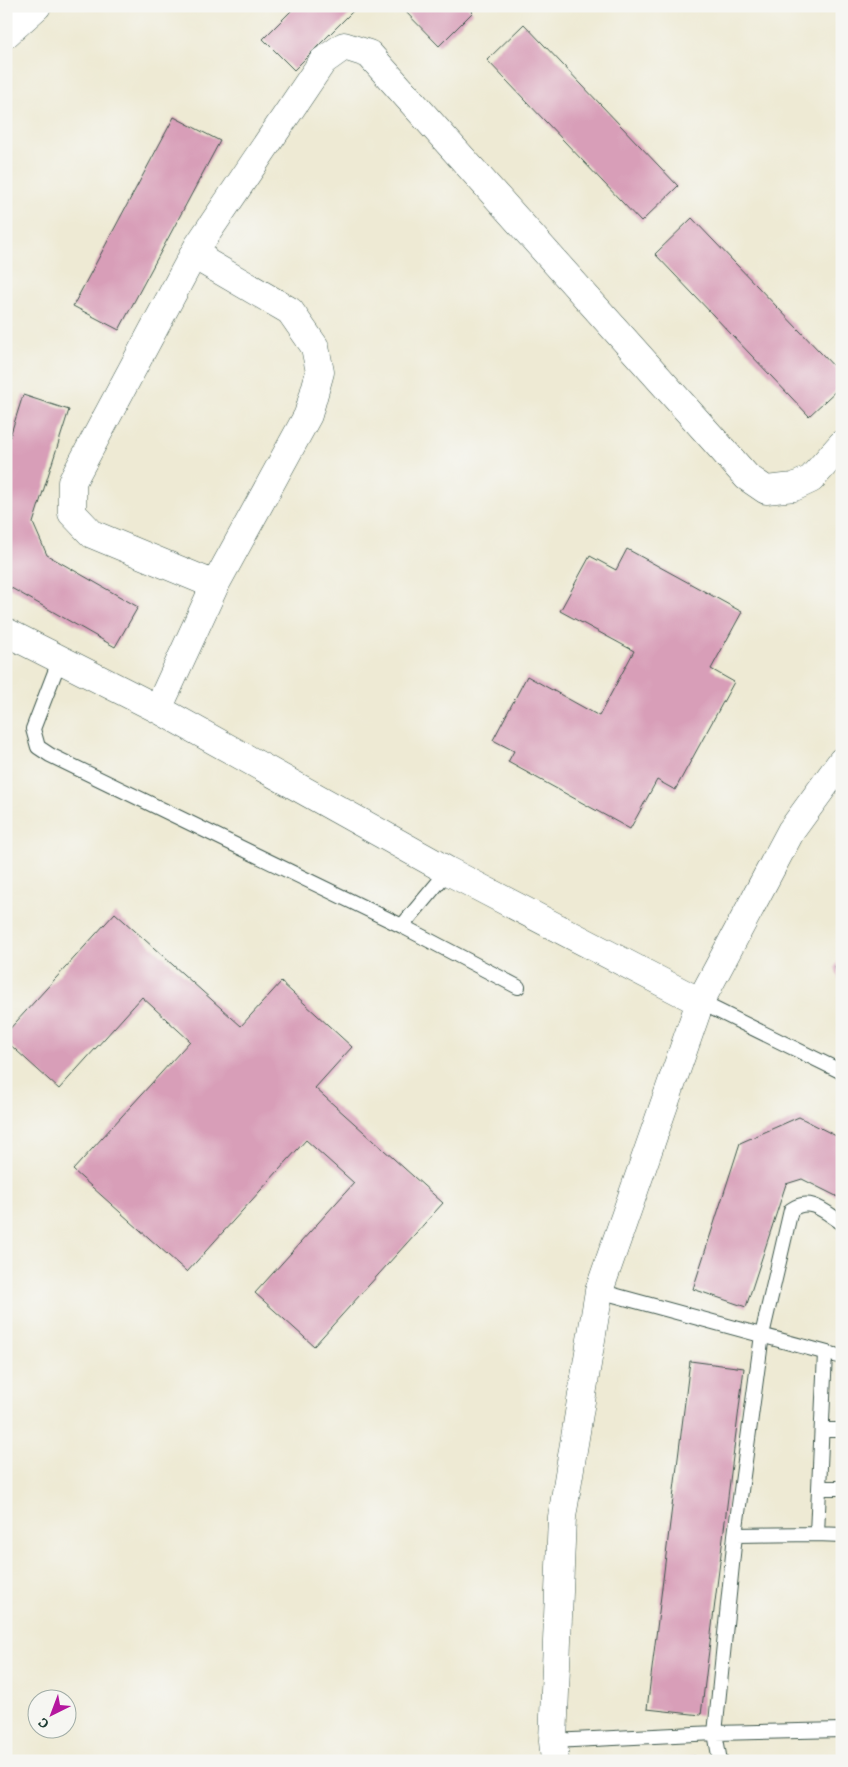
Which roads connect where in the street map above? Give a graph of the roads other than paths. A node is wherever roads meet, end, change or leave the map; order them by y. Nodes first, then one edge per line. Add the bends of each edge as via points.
1 (37, 6) edge
2 (6, 34) edge
3 (198, 246) junction
4 (842, 444) edge
5 (215, 586) junction
6 (6, 632) edge
7 (60, 659) junction
8 (158, 709) junction
9 (842, 761) edge
10 (448, 871) junction
11 (402, 926) junction
12 (518, 987) dead end
13 (700, 1002) junction
14 (842, 1072) edge
15 (842, 1223) edge
16 (599, 1291) junction
17 (762, 1335) junction
18 (825, 1353) junction
19 (842, 1357) edge
20 (822, 1430) junction
21 (842, 1430) edge
22 (819, 1488) junction
23 (842, 1488) edge
24 (817, 1534) junction
25 (736, 1535) junction
26 (842, 1535) edge
27 (842, 1730) edge
28 (715, 1733) junction
29 (554, 1751) edge
30 (720, 1761) edge

1 - 2 street
3 - 4 street via 323,61 344,46 369,54 747,477 766,490 794,487 811,479
3 - 5 street via 204,261 290,311 315,347 320,372 308,415
3 - 5 street via 72,482 72,513 92,534
5 - 8 street
6 - 7 street
7 - 8 street
7 - 11 lane via 33,729 38,747
8 - 10 street
9 - 13 street via 791,831
10 - 11 lane
10 - 13 street
11 - 12 lane
13 - 14 lane
13 - 16 street
15 - 17 lane via 812,1204 799,1204 791,1210
16 - 17 lane
16 - 29 street via 562,1516
17 - 18 lane
17 - 25 lane
18 - 19 lane
18 - 20 lane
20 - 21 lane
20 - 22 lane
22 - 23 lane
22 - 24 lane
24 - 25 lane
24 - 26 lane
25 - 28 lane
27 - 28 lane
28 - 29 lane
28 - 30 lane

